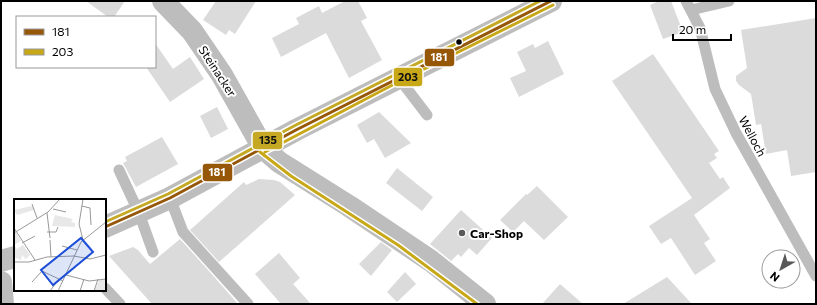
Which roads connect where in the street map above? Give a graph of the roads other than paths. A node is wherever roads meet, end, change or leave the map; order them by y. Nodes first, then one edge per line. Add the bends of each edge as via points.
1 (163, 1) edge
2 (551, 1) edge
3 (729, 1) edge
4 (689, 6) edge
5 (398, 77) junction
6 (427, 115) dead end
7 (263, 148) junction
8 (118, 170) dead end
9 (170, 198) junction
10 (140, 213) junction
11 (106, 227) edge
12 (153, 252) dead end
13 (14, 257) edge
14 (1, 261) edge
15 (816, 276) edge
16 (1, 282) edge
17 (106, 289) edge
18 (3, 304) edge
19 (120, 304) edge
20 (248, 304) edge
21 (484, 304) edge

1 - 7 main road, Steinacker via 192,32 218,69
2 - 5 main road
3 - 4 lane
4 - 15 lane, Welloch via 700,28 715,89 736,133
5 - 6 lane
5 - 7 main road
7 - 9 main road
7 - 21 main road, Steinacker via 279,162 431,261
8 - 10 lane
9 - 10 main road
9 - 20 lane via 183,232
10 - 11 main road
10 - 12 lane
13 - 14 main road
16 - 18 main road
17 - 19 lane

